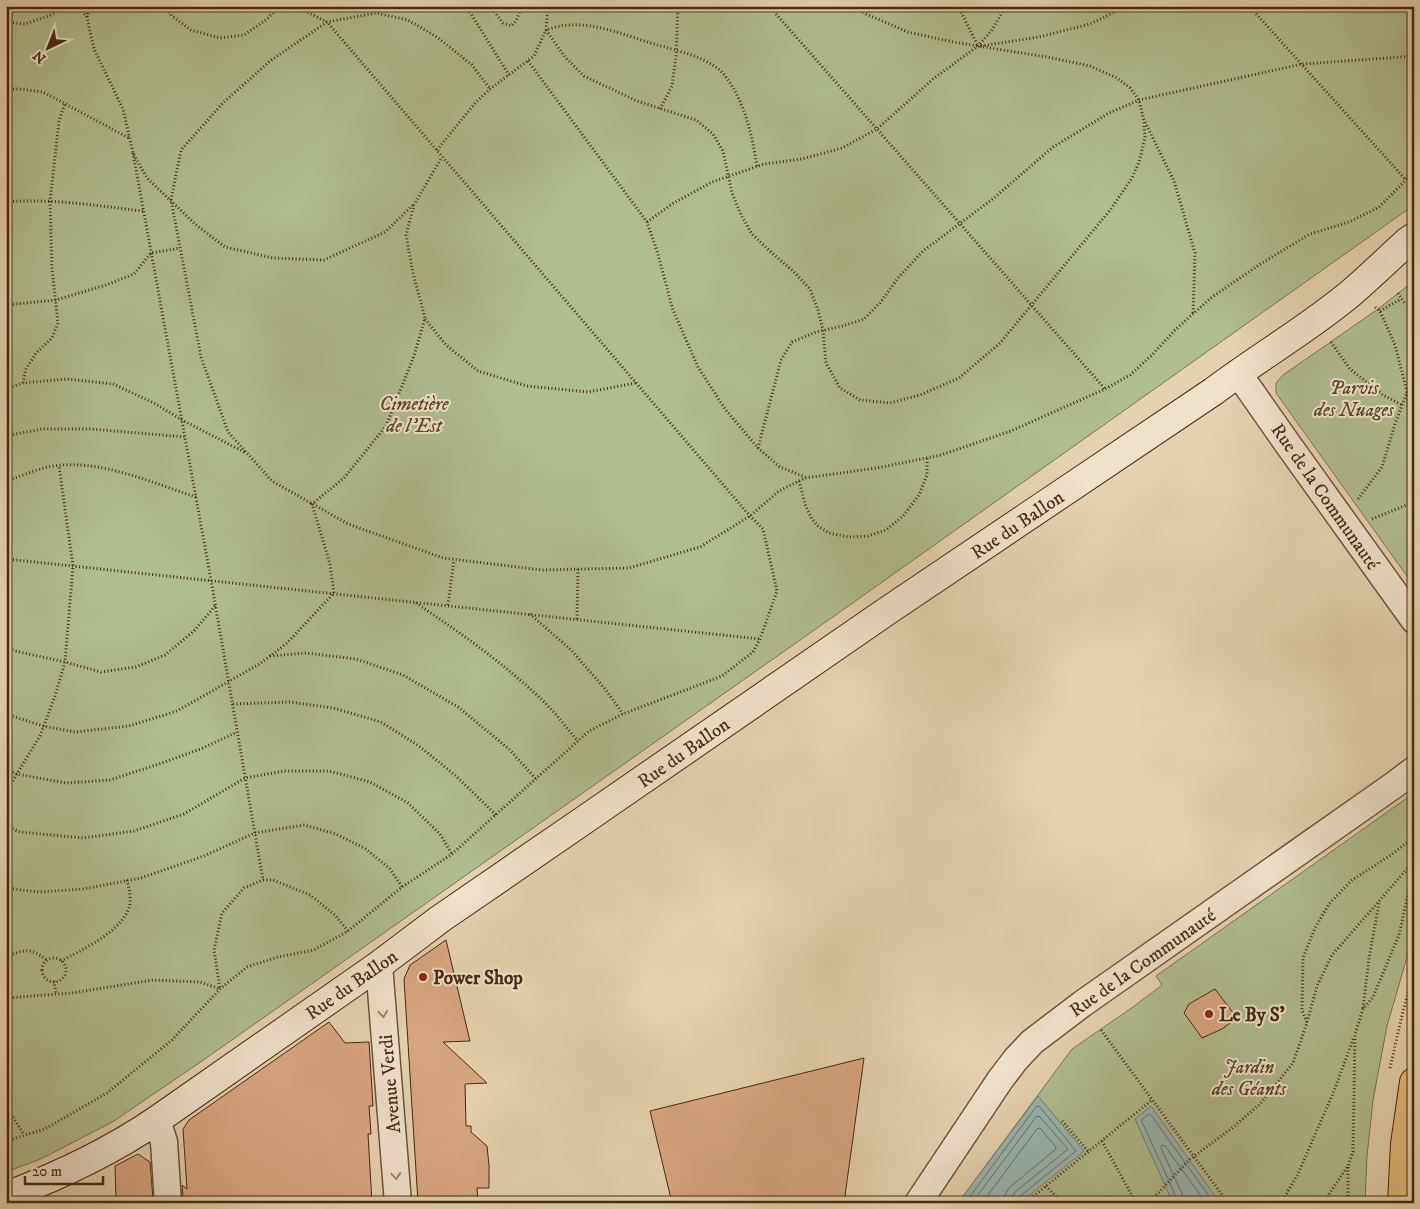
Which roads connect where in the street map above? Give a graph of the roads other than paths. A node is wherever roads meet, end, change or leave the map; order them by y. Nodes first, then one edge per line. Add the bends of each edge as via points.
1 (1414, 237) edge
2 (1414, 256) edge
3 (1351, 293) junction
4 (1238, 373) junction
5 (1414, 620) edge
6 (1414, 770) edge
7 (379, 965) junction
8 (1414, 1082) edge
9 (157, 1120) junction
10 (6, 1196) edge
11 (168, 1203) edge
12 (398, 1203) edge
13 (918, 1203) edge
14 (1402, 1203) edge

1 - 3 street, Rue du Ballon
2 - 3 street, Rue du Ballon
3 - 4 street, Rue du Ballon
4 - 5 street, Rue de la Communauté
4 - 7 street, Rue du Ballon via 440,919
6 - 13 street, Rue de la Communauté via 1032,1042 1000,1080
7 - 9 street, Rue du Ballon
7 -> 12 street, Avenue Verdi
8 - 14 main road via 1405,1144
9 - 10 street, Rue du Ballon via 84,1163
9 - 11 street via 164,1142

